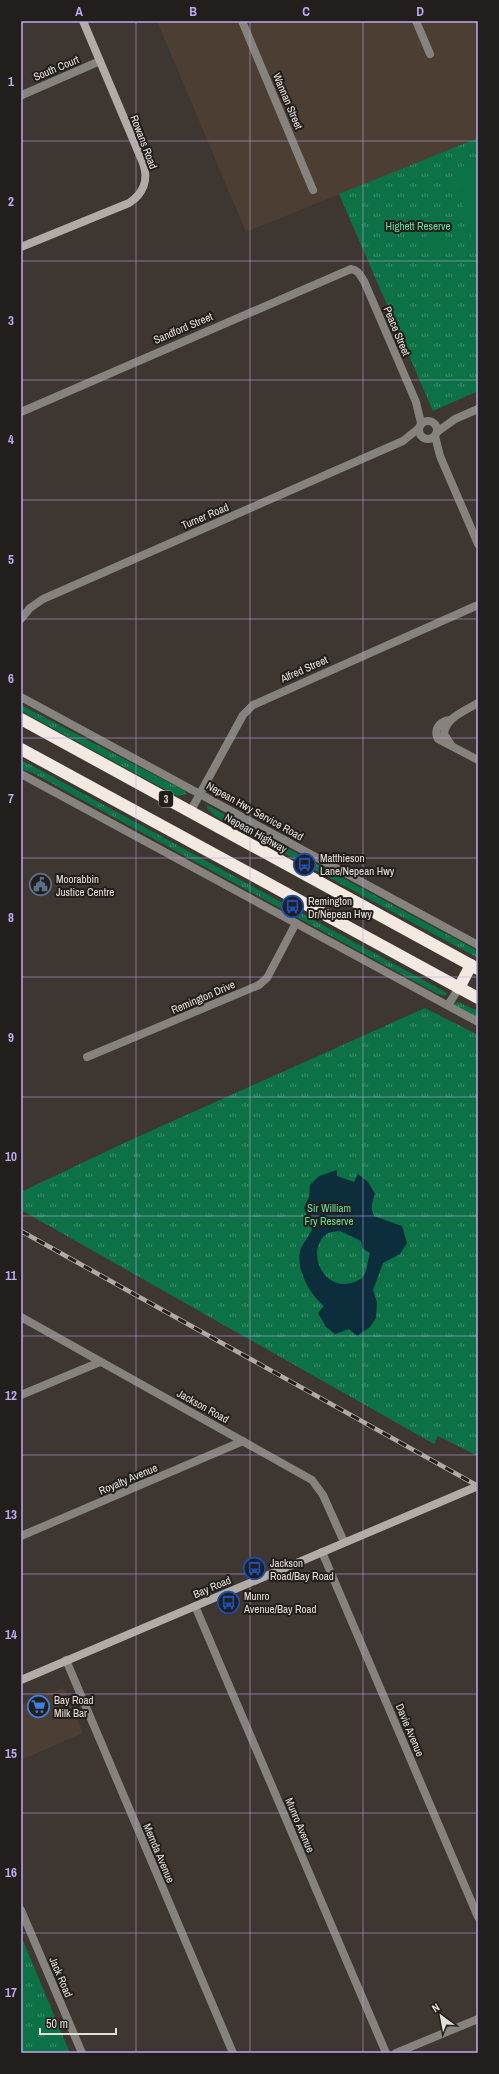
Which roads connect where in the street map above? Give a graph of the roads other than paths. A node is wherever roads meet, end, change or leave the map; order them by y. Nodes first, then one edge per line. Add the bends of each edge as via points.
1 (83, 21) edge
2 (242, 21) edge
3 (416, 21) edge
4 (430, 54) dead end
5 (100, 62) junction
6 (22, 95) edge
7 (313, 190) dead end
8 (21, 247) edge
9 (356, 270) joint
10 (416, 402) junction
11 (478, 409) edge
12 (21, 412) edge
13 (455, 419) junction
14 (432, 421) junction
15 (420, 426) junction
16 (431, 436) junction
17 (403, 441) junction
18 (478, 544) edge
19 (478, 605) edge
20 (21, 619) edge
21 (21, 697) edge
22 (478, 703) edge
23 (21, 719) edge
24 (21, 749) edge
25 (478, 760) edge
26 (21, 774) edge
27 (200, 794) junction
28 (190, 812) junction
29 (296, 923) junction
30 (478, 945) edge
31 (475, 967) edge
32 (459, 988) junction
33 (478, 998) edge
34 (448, 1006) junction
35 (478, 1022) edge
36 (87, 1057) dead end
37 (21, 1317) edge
38 (100, 1362) junction
39 (21, 1395) edge
40 (243, 1441) junction
41 (478, 1486) edge
42 (21, 1536) edge
43 (344, 1542) junction
44 (322, 1552) junction
45 (195, 1606) junction
46 (66, 1660) junction
47 (21, 1680) edge
48 (21, 1910) edge
49 (478, 1917) edge
50 (478, 2019) edge
51 (82, 2053) edge
52 (233, 2053) edge
53 (386, 2053) edge
54 (396, 2053) edge

1 - 5 main road, Rowans Road
2 - 7 street, Wannan Street
3 - 4 street
5 - 6 street, South Court
5 - 8 main road, Rowans Road via 145,168 146,179 143,189 128,203
9 - 10 street, Peace Street via 364,281
9 - 12 street, Sandford Street via 346,270
10 - 14 street, Peace Street
10 - 15 street, Peace Street
11 - 13 street, Turner Road
13 - 14 street, Turner Road
13 - 16 street, Turner Road
14 - 15 street, Turner Road
14 - 16 street, Peace Street via 437,426
15 - 16 street, Peace Street via 420,434
15 - 17 street, Turner Road
16 - 17 street, Turner Road
16 - 18 street
17 - 20 street, Turner Road via 42,599
19 - 27 street, Alfred Street via 253,705 243,716
21 - 27 street, Nepean Hwy Service Road
22 - 25 street via 443,722 436,733 438,739
23 - 28 highway, Nepean Highway / 3
24 - 32 highway, 3
26 - 29 street
27 - 28 street, Alfred Street
27 - 30 street, Nepean Hwy Service Road
28 - 31 highway, Nepean Highway / 3
29 - 34 street
29 - 36 street, Remington Drive via 267,978 259,985
31 - 32 highway
32 - 33 highway, 3
32 - 34 street
34 - 35 street
37 - 38 street, Jackson Road
38 - 39 street
38 - 40 street, Jackson Road
40 - 42 street, Royalty Avenue
40 - 43 street, Jackson Road via 316,1484 324,1495
41 - 43 main road, Bay Road
43 - 44 main road, Bay Road
44 - 45 main road, Bay Road
44 - 49 street, Davie Avenue
45 - 46 main road, Bay Road
45 - 53 street, Munro Avenue
46 - 47 main road, Bay Road
46 - 52 street, Mernda Avenue
48 - 51 street, Jack Road
50 - 54 street

